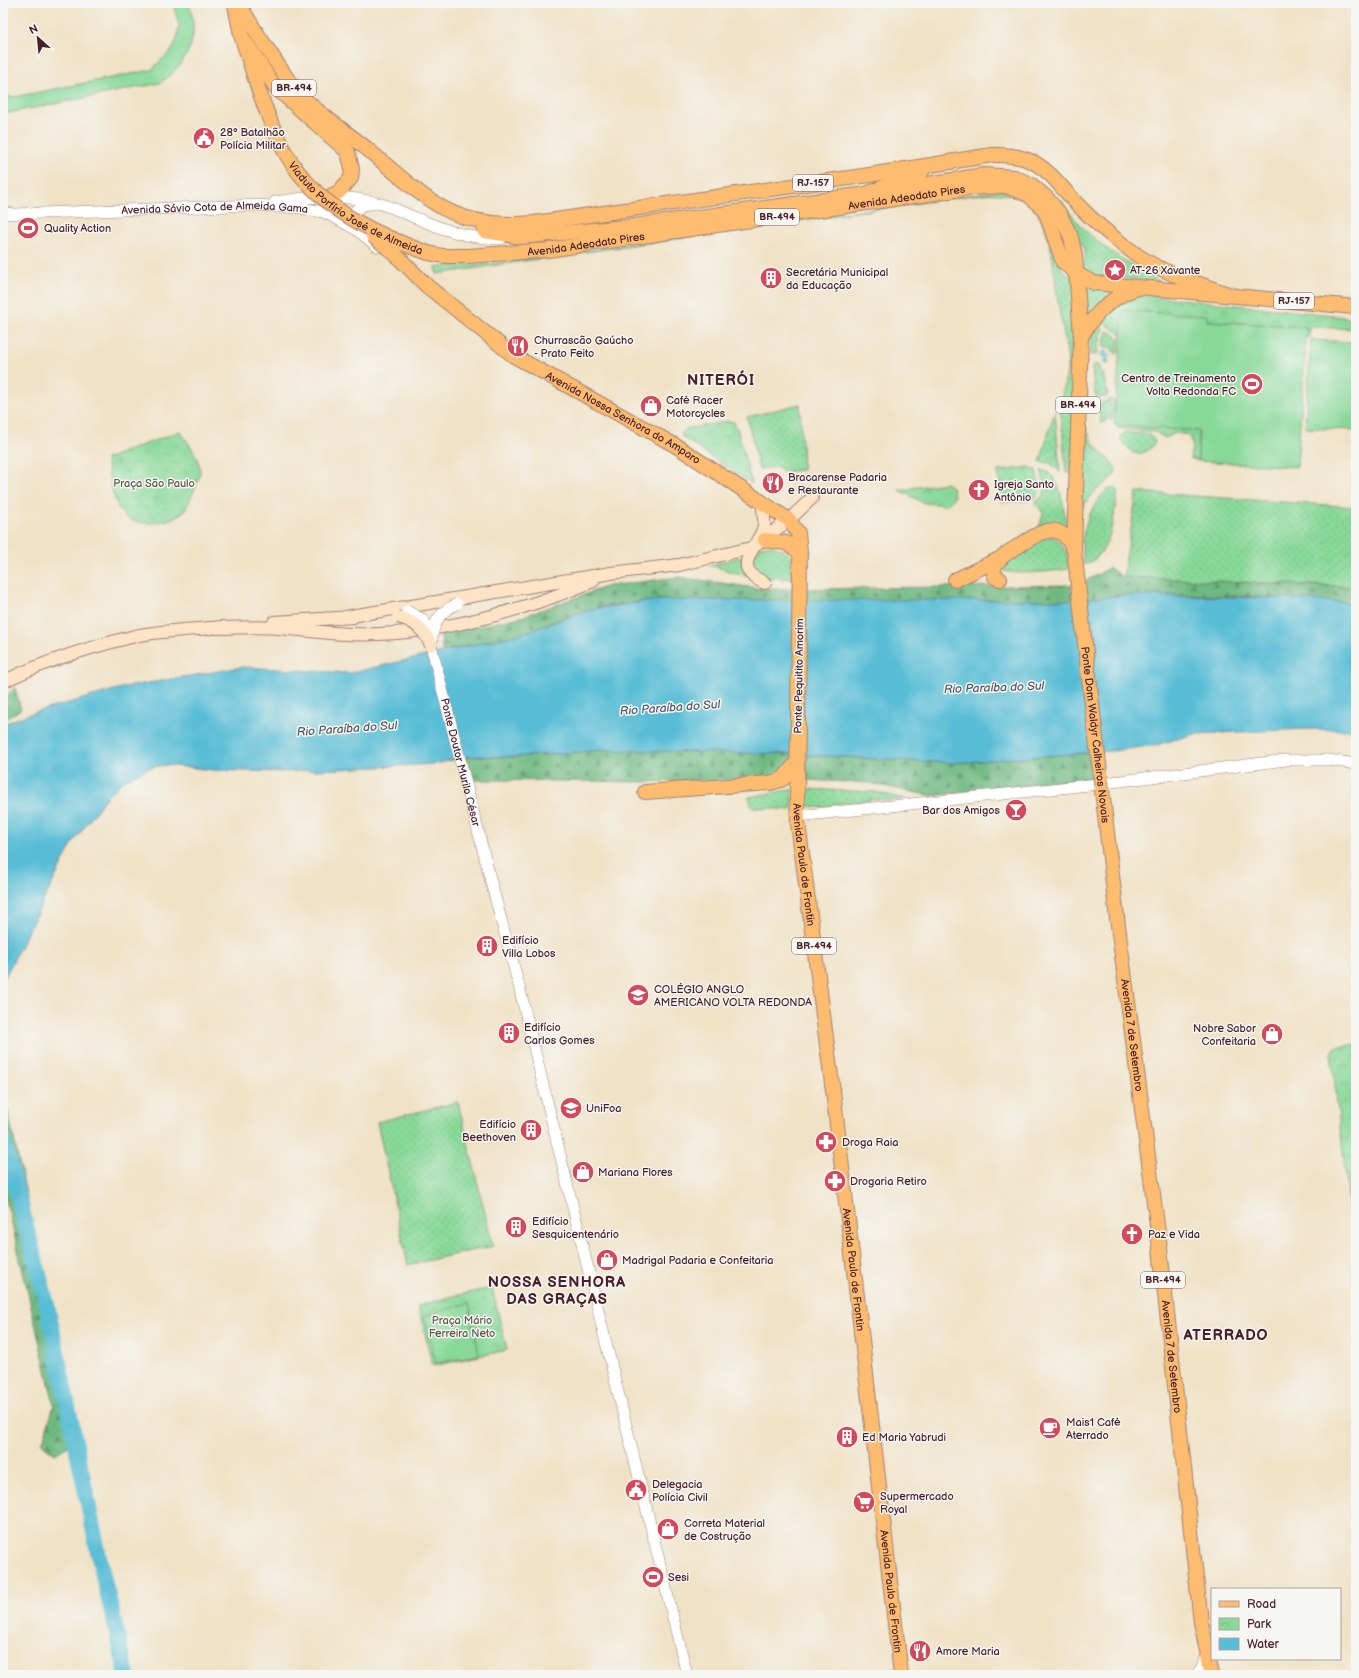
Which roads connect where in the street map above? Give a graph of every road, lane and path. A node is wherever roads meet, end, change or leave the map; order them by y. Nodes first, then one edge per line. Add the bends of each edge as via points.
1 (235, 3) edge
2 (239, 3) edge
3 (241, 35) junction
4 (371, 152) joint
5 (946, 163) junction
6 (866, 194) junction
7 (329, 198) junction
8 (381, 204) junction
9 (257, 205) junction
10 (437, 206) junction
11 (3, 213) edge
12 (354, 225) junction
13 (521, 238) junction
14 (428, 253) joint
15 (1077, 274) junction
16 (1142, 287) junction
17 (1231, 295) junction
18 (1356, 308) edge
19 (1081, 337) junction
20 (812, 498) dead end
21 (762, 501) junction
22 (789, 520) junction
23 (764, 540) junction
24 (1075, 543) junction
25 (751, 548) junction
26 (800, 556) junction
27 (999, 559) junction
28 (611, 573) junction
29 (1000, 579) dead end
30 (955, 580) dead end
31 (765, 583) dead end
32 (475, 596) junction
33 (400, 612) junction
34 (216, 628) junction
35 (432, 639) junction
36 (3, 682) edge
37 (797, 762) junction
38 (1356, 764) edge
39 (645, 792) dead end
40 (797, 793) joint
41 (798, 816) junction
42 (1117, 918) joint
43 (1205, 1648) junction
44 (687, 1675) edge
45 (901, 1675) edge
46 (1198, 1675) edge
47 (1212, 1675) edge

1 - 3 main road, BR-494
2 - 4 main road, BR-494 via 299,94
3 - 7 main road via 275,87 348,152 351,160 351,178
3 - 12 main road, Viaduto Porfírio José de Almeida / BR-494, bridge via 275,132 299,173
4 - 10 main road, RJ-157 via 409,186
5 - 6 main road
5 - 10 main road, RJ-157 via 534,223 504,225 477,221
5 - 17 main road, RJ-157 via 992,155 1011,155 1030,160 1051,174 1091,217 1138,256 1185,278
6 - 13 main road, BR-494 via 634,226
6 - 15 main road, BR-494 via 984,176 1023,181 1043,193 1062,220 1074,246
7 - 8 street, BR-494 via 348,198
7 - 9 street, BR-494
8 - 12 street via 370,204 355,210
8 - 13 street, BR-494 via 465,235 494,239
9 - 11 street, Avenida Sávio Cota de Almeida Gama
9 - 12 street, Avenida Sávio Cota de Almeida Gama via 323,212
10 - 13 main road via 469,227
12 - 14 main road, Viaduto Porfírio José de Almeida, bridge
12 - 21 main road, Avenida Nossa Senhora do Amparo, bridge via 395,254 427,286 514,356 678,447
14 - 15 main road, Avenida Adeodato Pires / BR-494 via 468,256 548,250 961,189 1006,186 1023,192 1043,208 1063,262
15 - 16 main road, Avenida Adeodato Pires via 1094,283
15 - 19 main road, BR-494
16 - 17 main road, Avenida Adeodato Pires
16 - 19 main road via 1120,294 1107,304 1090,322
17 - 18 main road, RJ-157
19 - 24 main road, BR-494
20 - 22 main road
21 - 22 main road, Avenida Nossa Senhora do Amparo
21 - 25 main road via 764,526
22 - 23 main road
22 - 26 main road, Avenida Nossa Senhora do Amparo via 798,533
23 - 25 main road
23 - 26 main road via 786,543
24 - 27 main road via 1055,530 1046,531
24 - 42 main road, Ponte Dom Waldyr Calheiros Novais, bridge
25 - 28 main road via 678,565
25 - 31 main road via 747,560 748,569 755,578
26 - 37 main road, Ponte Pequitito Amorim
27 - 29 main road via 993,570
27 - 30 main road
28 - 32 main road
28 - 34 main road via 563,593 514,609 406,632 363,635 278,628
32 - 33 main road
32 - 35 street, bridge via 439,615
33 - 34 main road
33 - 35 main road, bridge
34 - 36 main road via 136,636 22,672
35 - 44 street, Ponte Doutor Murilo César
37 - 39 main road via 787,776 774,782
37 - 40 main road, Ponte Pequitito Amorim
38 - 41 street via 1329,760 1286,760 1089,786
40 - 41 main road, Avenida Paulo de Frontin / BR-494
41 - 45 main road, Avenida Paulo de Frontin / BR-494 via 834,1099
42 - 43 main road, Avenida 7 de Setembro / BR-494 via 1159,1240 1178,1429
43 - 46 street via 1203,1668
43 - 47 main road, Avenida 7 de Setembro

